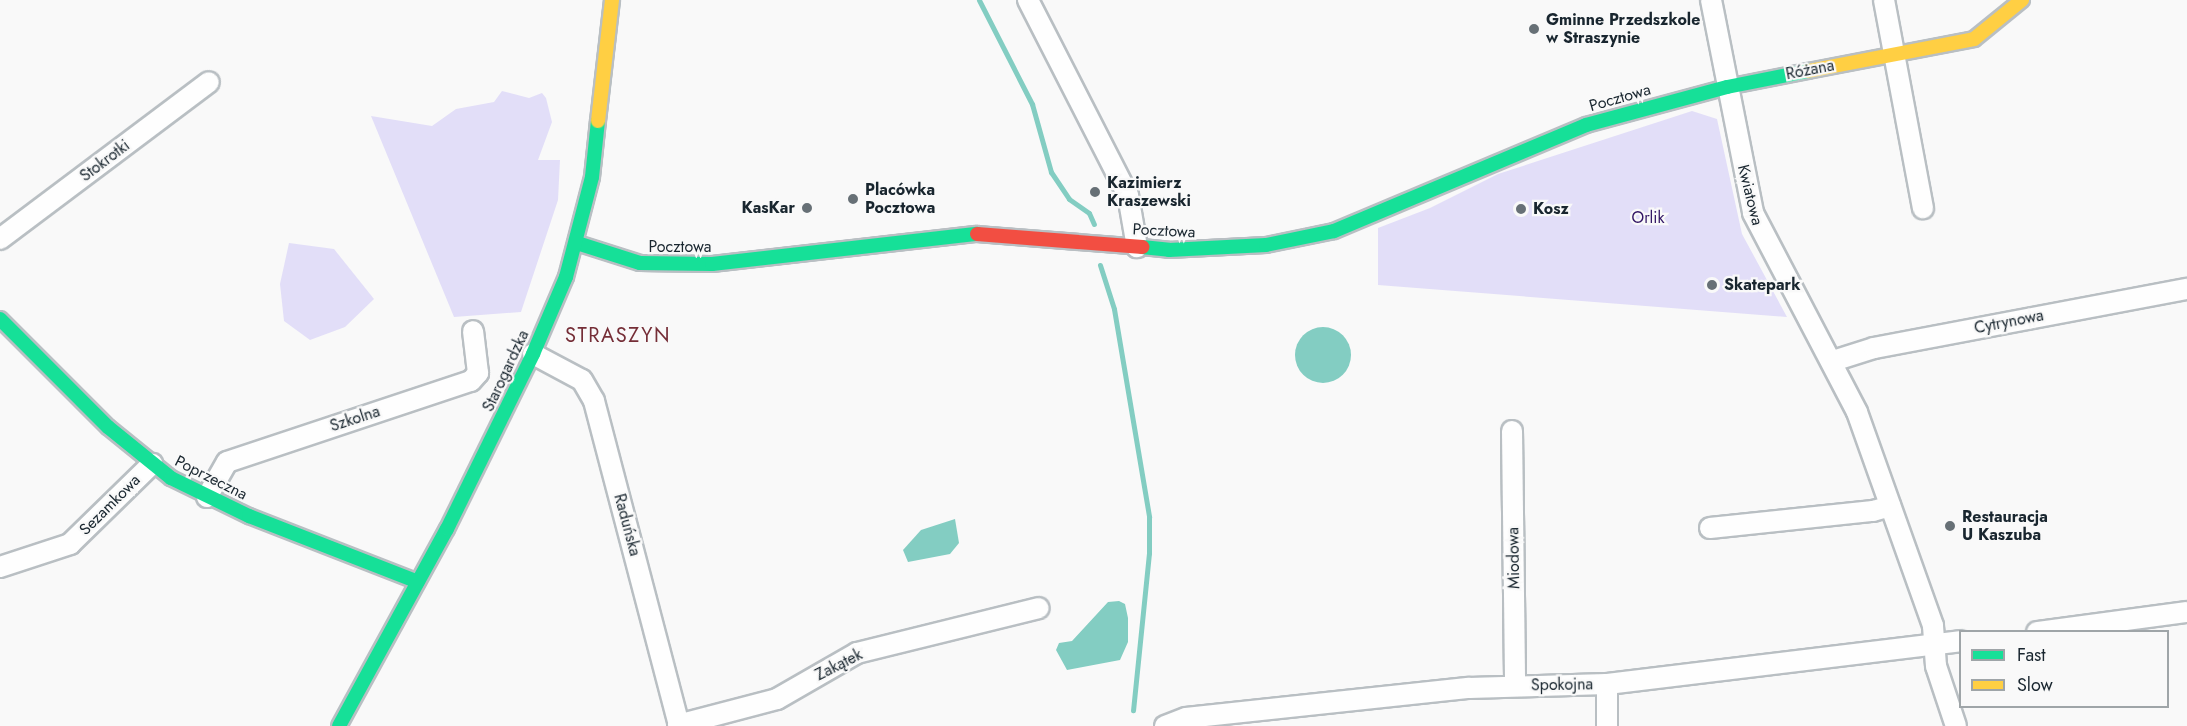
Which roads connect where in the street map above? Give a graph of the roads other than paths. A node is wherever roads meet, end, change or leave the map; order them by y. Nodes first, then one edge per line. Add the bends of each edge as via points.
1 (612, 0) edge
2 (1028, 0) edge
3 (1711, 0) edge
4 (1884, 0) edge
5 (2022, 0) edge
6 (1894, 54) junction
7 (209, 82) dead end
8 (1727, 87) junction
9 (1923, 208) dead end
10 (0, 239) edge
11 (577, 243) junction
12 (1137, 247) junction
13 (2187, 289) edge
14 (0, 319) edge
15 (473, 331) dead end
16 (533, 354) junction
17 (1833, 361) junction
18 (1512, 431) dead end
19 (152, 464) junction
20 (207, 497) junction
21 (1890, 506) junction
22 (1710, 528) dead end
23 (0, 567) edge
24 (418, 582) junction
25 (1039, 608) dead end
26 (2187, 612) edge
27 (2052, 630) edge
28 (1959, 641) edge
29 (1935, 645) junction
30 (1607, 684) junction
31 (1515, 686) junction
32 (679, 725) edge
33 (339, 726) edge
34 (1165, 726) edge
35 (1607, 726) edge
36 (1956, 726) edge

1 - 11 street, Starogardzka via 592,177
2 - 12 street via 1128,195
3 - 8 street, Kwiatowa
4 - 6 street
5 - 6 street, Różana via 1974,39
6 - 8 street, Różana
6 - 9 street
7 - 10 street, Stokrotki
8 - 12 street, Pocztowa via 1586,125 1334,231 1233,248
8 - 17 street, Kwiatowa via 1759,231
11 - 12 street, Pocztowa via 640,263 664,265 712,264 966,234 1037,236
11 - 16 street, Starogardzka
13 - 17 street, Cytrynowa via 1874,348
14 - 19 street, Poprzeczna via 108,428
15 - 20 street, Szkolna via 478,373 471,381 227,462
16 - 24 street, Starogardzka
16 - 32 street, Raduńska via 582,380 594,401
17 - 21 street, Kwiatowa via 1857,412
18 - 31 street, Miodowa
19 - 20 street, Poprzeczna
19 - 23 street, Sezamkowa via 70,544
20 - 24 street, Poprzeczna
21 - 22 street
21 - 29 street, Kwiatowa via 1933,626
24 - 33 street, Starogardzka
25 - 32 street, Zakątek via 857,653 777,699
26 - 27 street
28 - 29 street, Spokojna
29 - 30 street, Spokojna
29 - 36 street, Kwiatowa via 1936,666
30 - 31 street, Spokojna
30 - 35 street
31 - 34 street, Spokojna via 1186,718

